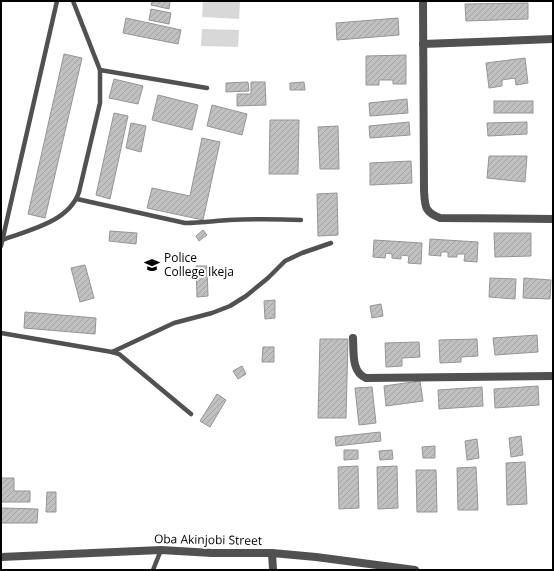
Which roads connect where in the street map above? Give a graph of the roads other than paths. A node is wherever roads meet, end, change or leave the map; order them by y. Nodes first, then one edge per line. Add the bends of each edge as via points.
1 (57, 1) edge
2 (72, 1) edge
3 (423, 1) edge
4 (553, 39) edge
5 (423, 44) junction
6 (100, 70) junction
7 (207, 88) dead end
8 (77, 199) junction
9 (553, 219) edge
10 (301, 220) dead end
11 (2, 240) junction
12 (331, 243) dead end
13 (1, 246) edge
14 (1, 333) edge
15 (353, 338) dead end
16 (112, 352) junction
17 (553, 376) edge
18 (191, 414) dead end
19 (161, 550) junction
20 (272, 553) junction
21 (1, 557) edge
22 (376, 567) edge
23 (153, 570) edge
24 (272, 570) edge
25 (415, 570) edge

1 - 11 lane
2 - 6 lane
3 - 5 street
4 - 5 street
5 - 9 street via 425,208 440,218
6 - 7 lane
6 - 8 lane via 100,103
8 - 10 lane via 185,222
8 - 11 lane via 71,208 57,219
11 - 13 lane
12 - 16 lane via 285,261 246,296 230,306 174,323
14 - 16 lane
15 - 17 street via 356,370 366,378
16 - 18 lane via 125,359
19 - 20 street, Oba Akinjobi Street
19 - 21 street, Oba Akinjobi Street
19 - 23 lane
20 - 22 street, Oba Akinjobi Street
20 - 24 street
22 - 25 street, Oba Akinjobi Street

